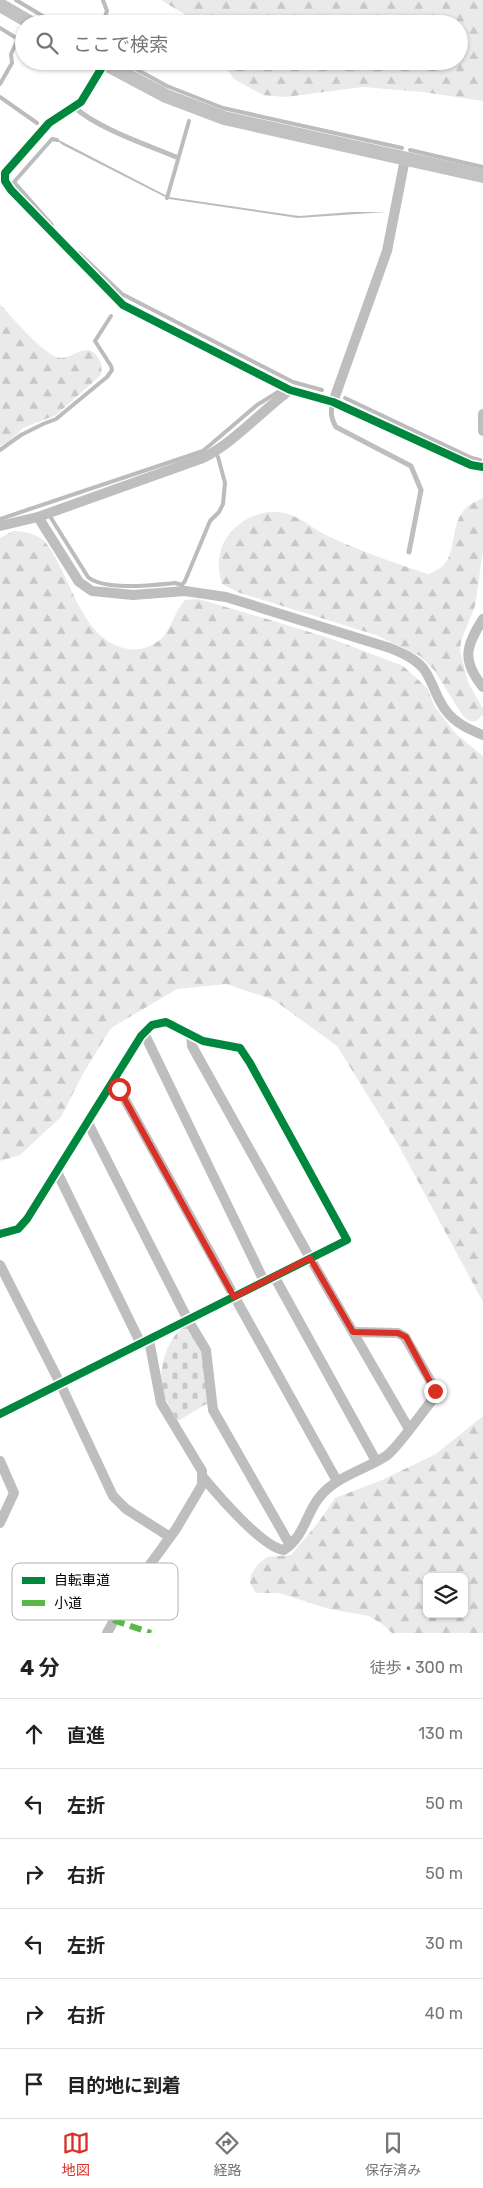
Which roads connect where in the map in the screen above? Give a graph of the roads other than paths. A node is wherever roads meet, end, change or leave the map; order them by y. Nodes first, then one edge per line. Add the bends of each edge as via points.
1 (0, 5) edge
2 (17, 15) edge
3 (98, 70) edge
4 (117, 70) edge
5 (74, 107) junction
6 (176, 157) dead end
7 (405, 159) junction
8 (3, 171) edge
9 (483, 176) edge
10 (290, 390) junction
11 (333, 402) junction
12 (483, 414) edge
13 (483, 431) edge
14 (482, 468) edge
15 (38, 517) junction
16 (0, 526) edge
17 (408, 552) dead end
18 (483, 619) edge
19 (483, 687) edge
20 (483, 735) edge
21 (144, 1033) junction
22 (190, 1034) junction
23 (112, 1082) junction
24 (88, 1120) junction
25 (57, 1172) junction
26 (0, 1234) edge
27 (310, 1258) junction
28 (0, 1264) edge
29 (269, 1279) junction
30 (234, 1297) junction
31 (188, 1320) junction
32 (353, 1332) junction
33 (145, 1342) junction
34 (60, 1383) junction
35 (0, 1414) edge
36 (409, 1429) junction
37 (0, 1461) edge
38 (376, 1461) junction
39 (202, 1476) junction
40 (338, 1481) junction
41 (0, 1523) edge
42 (170, 1537) junction
43 (290, 1546) junction
44 (151, 1563) edge
45 (114, 1620) edge
46 (107, 1633) edge

1 - 2 street
3 - 5 street via 82,102
4 - 7 street via 166,96 224,118
5 - 6 lane via 130,138
5 - 8 street via 49,123
7 - 9 street
7 - 11 street via 387,251
8 - 10 street via 11,190 123,304
10 - 11 street
10 - 15 street via 214,452
11 - 14 street
11 - 17 lane via 331,412 336,427 411,466 421,490
12 - 13 street
15 - 16 street
15 - 20 street via 79,582 92,591 134,595 185,591 226,597 390,648 412,658 423,668 441,704 455,721
18 - 19 street via 468,646 469,665
21 - 22 street via 152,1025 166,1022
21 - 23 street
21 - 29 street
22 - 27 street via 192,1046
22 - 27 street via 203,1041 240,1048 346,1240
23 - 24 street
23 - 30 street via 119,1089
24 - 25 street
24 - 31 street
25 - 26 street via 18,1229
25 - 33 street
27 - 29 street
27 - 32 street
28 - 34 street
29 - 30 street
29 - 38 street
30 - 31 street
30 - 40 street
31 - 33 street
31 - 43 street via 206,1350 213,1410
32 - 36 street
32 - 36 street via 398,1333 406,1337 435,1391 433,1399
33 - 34 street
33 - 39 street via 161,1403
34 - 35 street
34 - 42 street via 113,1496 126,1509
36 - 38 street via 388,1455
37 - 41 street via 14,1493
38 - 40 street
39 - 42 street via 202,1485
39 - 43 street via 260,1537 279,1549
40 - 43 street via 318,1499 296,1542
42 - 44 street
45 - 46 street

